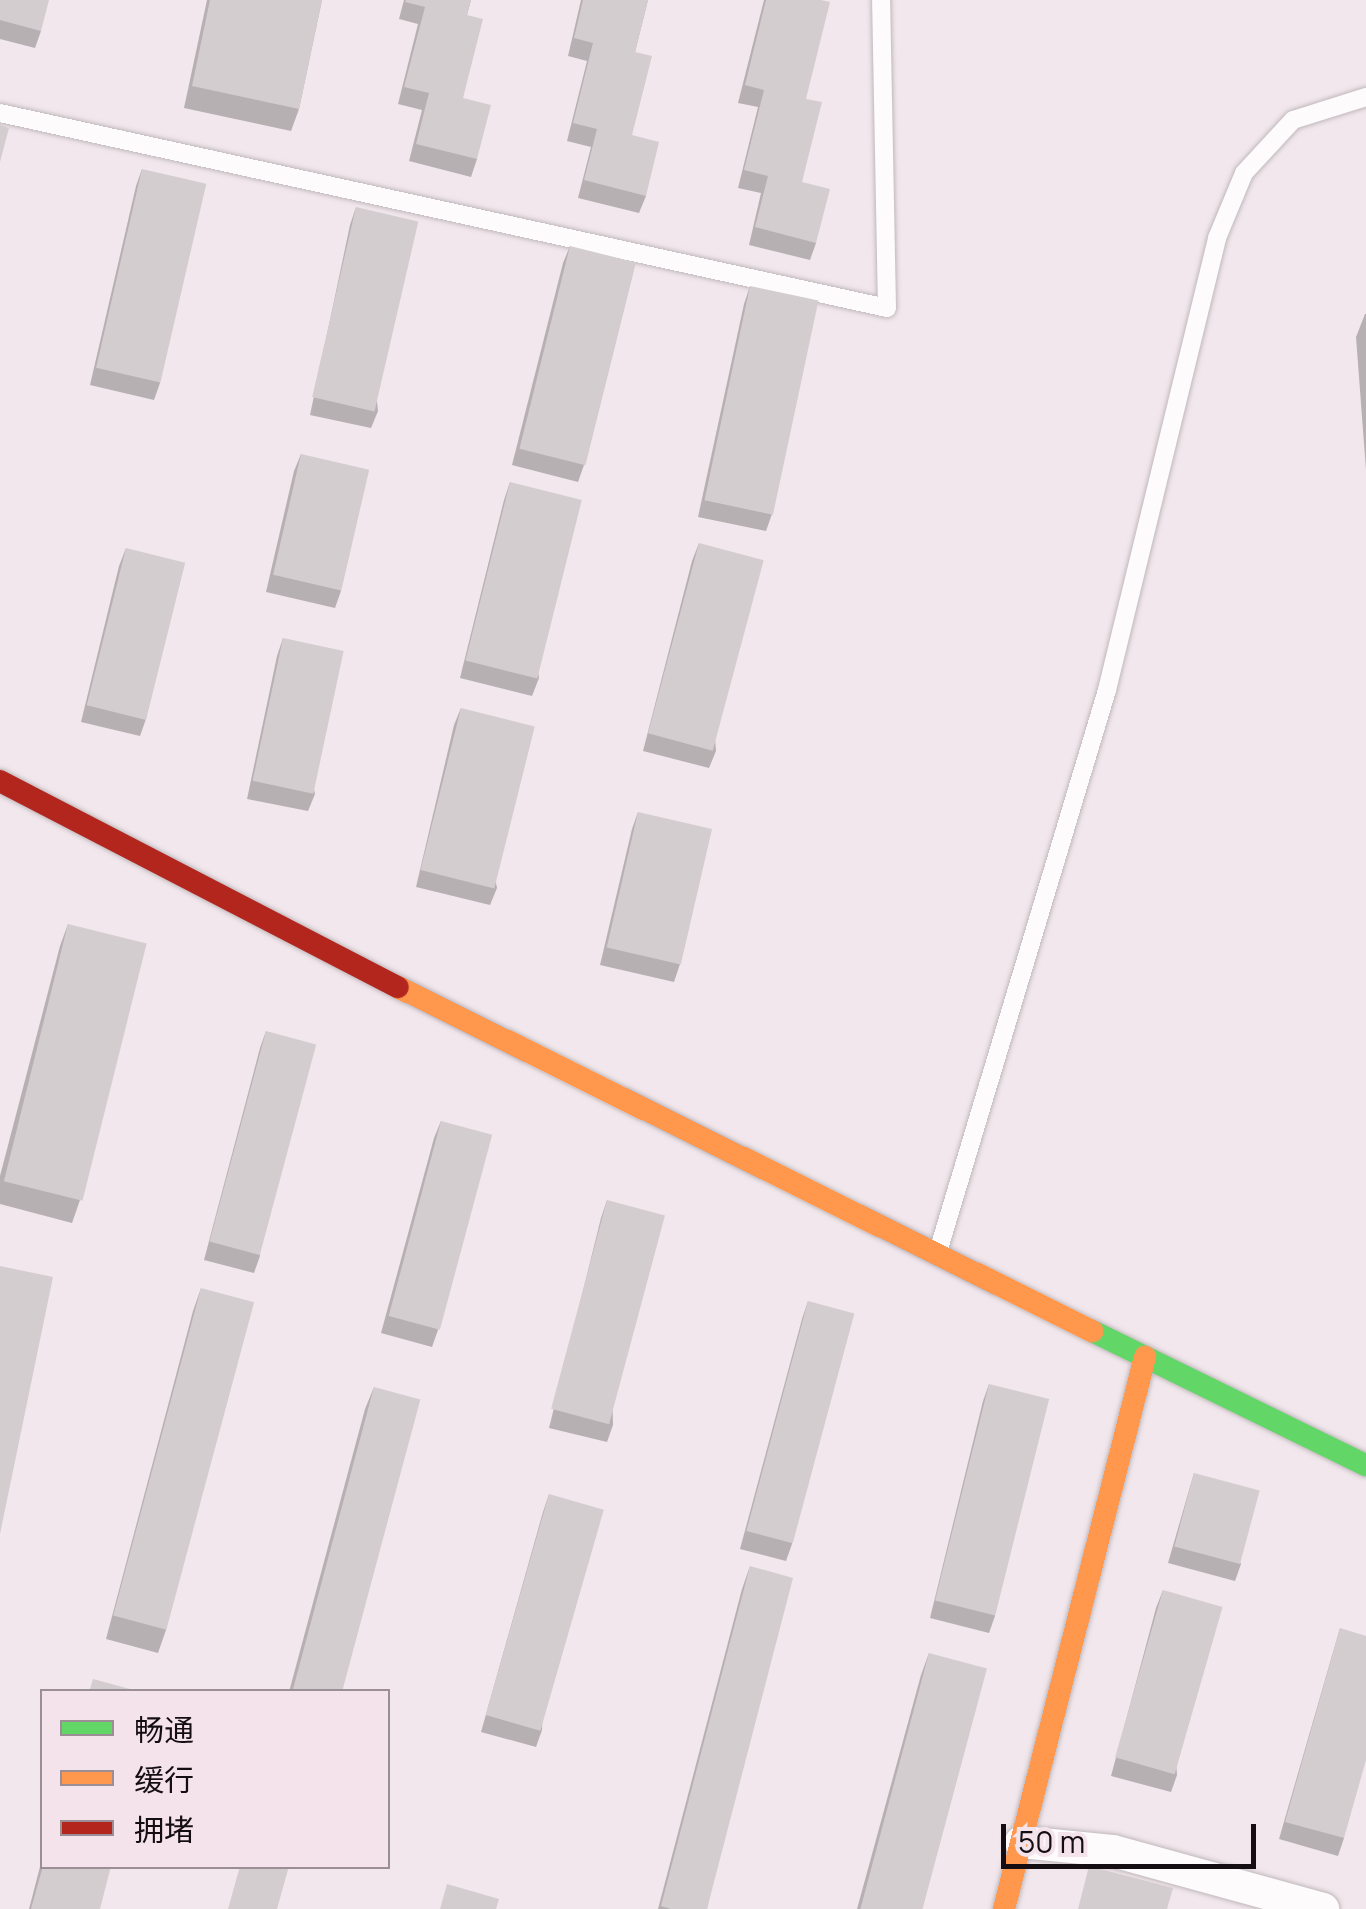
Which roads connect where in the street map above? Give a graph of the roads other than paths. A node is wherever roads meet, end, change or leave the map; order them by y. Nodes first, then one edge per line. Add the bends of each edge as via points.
1 (881, 0) edge
2 (1366, 97) edge
3 (0, 113) edge
4 (0, 781) edge
5 (936, 1259) junction
6 (1145, 1357) junction
7 (1366, 1465) edge
8 (1021, 1842) junction
9 (1004, 1909) edge
10 (1324, 1909) edge

1 - 3 lane via 887,308
2 - 5 lane via 1294,120 1244,173 1218,238 1107,690
4 - 5 street
5 - 6 street
6 - 7 street
6 - 8 street
8 - 9 street
8 - 10 street via 1113,1850

